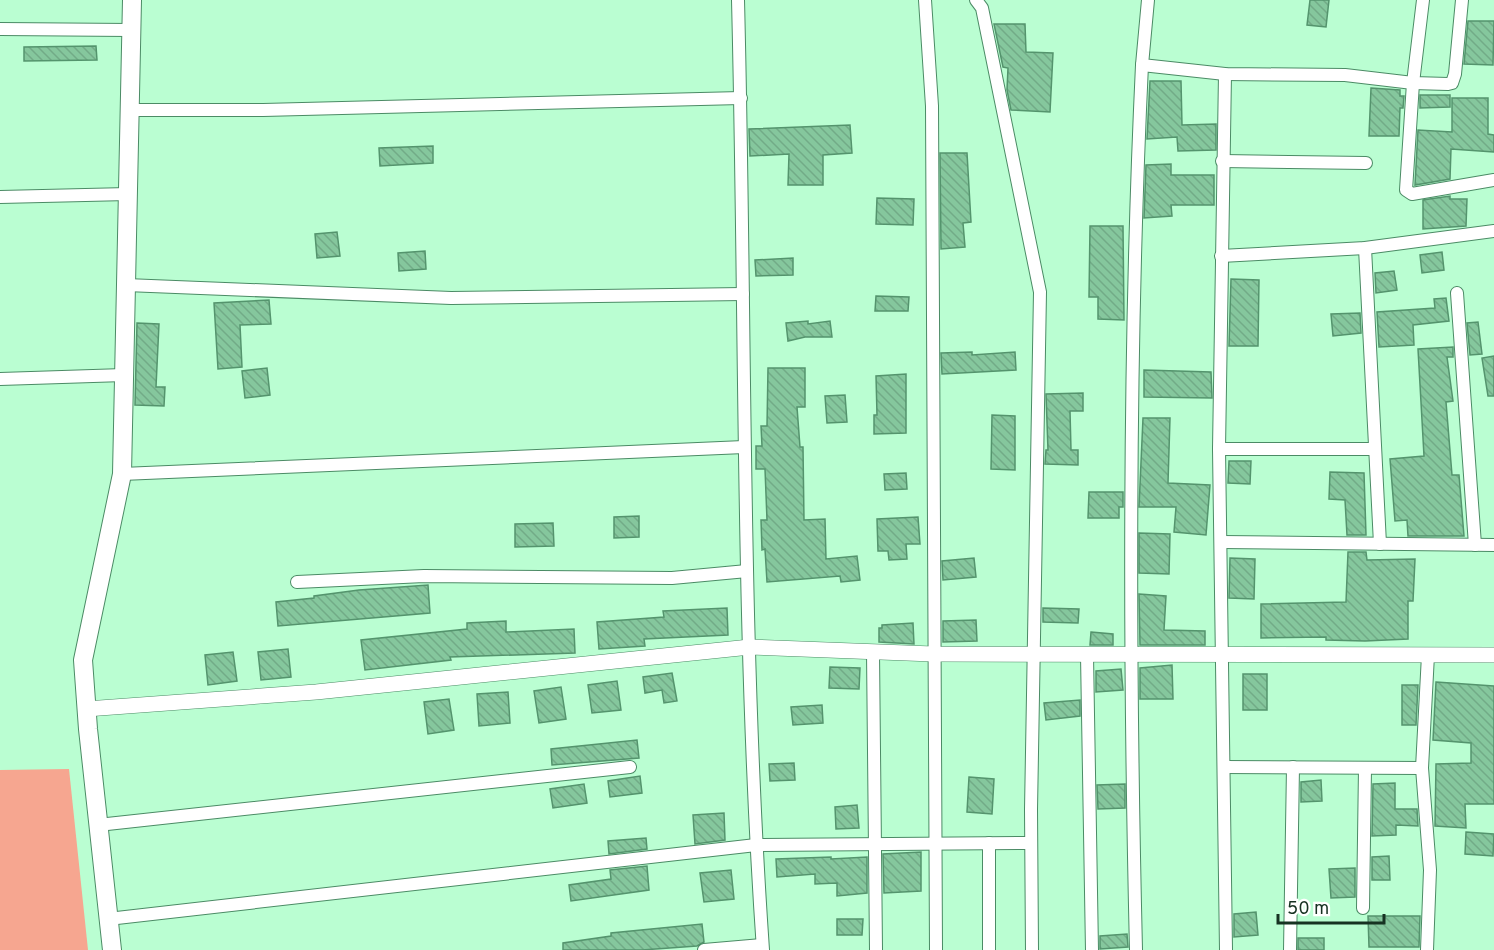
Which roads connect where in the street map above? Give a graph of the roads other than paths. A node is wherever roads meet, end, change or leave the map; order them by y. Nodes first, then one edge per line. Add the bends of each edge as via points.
1 (132, 0) edge
2 (738, 0) edge
3 (925, 0) edge
4 (976, 0) edge
5 (1148, 0) edge
6 (1423, 0) edge
7 (1462, 0) edge
8 (0, 29) edge
9 (131, 30) junction
10 (1142, 65) junction
11 (1225, 74) junction
12 (1413, 84) junction
13 (741, 98) junction
14 (129, 110) junction
15 (1222, 161) junction
16 (1366, 163) dead end
17 (1494, 180) edge
18 (128, 194) junction
19 (0, 197) edge
20 (1494, 231) edge
21 (1365, 248) junction
22 (1221, 256) junction
23 (126, 285) junction
24 (1457, 292) dead end
25 (743, 294) junction
26 (124, 375) junction
27 (0, 379) edge
28 (744, 447) junction
29 (1219, 448) junction
30 (1374, 449) junction
31 (122, 474) junction
32 (1222, 542) junction
33 (1380, 544) junction
34 (1475, 545) junction
35 (1494, 545) edge
36 (747, 571) junction
37 (297, 582) dead end
38 (750, 647) junction
39 (873, 652) junction
40 (933, 654) junction
41 (1033, 654) junction
42 (1221, 654) junction
43 (1428, 654) junction
44 (1087, 655) junction
45 (1132, 655) junction
46 (1494, 655) edge
47 (86, 709) junction
48 (630, 767) dead end
49 (1224, 767) junction
50 (1293, 767) junction
51 (1365, 768) junction
52 (1422, 768) junction
53 (98, 825) junction
54 (934, 843) junction
55 (989, 843) junction
56 (1031, 843) junction
57 (756, 845) junction
58 (873, 846) junction
59 (1363, 908) dead end
60 (108, 919) junction
61 (763, 947) edge
62 (112, 950) edge
63 (704, 950) edge
64 (876, 950) edge
65 (936, 950) edge
66 (988, 950) edge
67 (1032, 950) edge
68 (1092, 950) edge
69 (1136, 950) edge
70 (1226, 950) edge
71 (1290, 950) edge
72 (1427, 950) edge

1 - 9 main road
2 - 13 street
3 - 40 street via 932,106
4 - 41 street via 982,8 1040,292
5 - 10 street
6 - 12 street
7 - 12 street via 1452,82
8 - 9 street
9 - 14 main road
10 - 11 street
10 - 45 street via 1137,168
11 - 12 street via 1345,75
11 - 15 street
12 - 17 street via 1408,192
13 - 14 street
13 - 25 street
14 - 18 main road
15 - 16 street
15 - 22 street
18 - 19 street
18 - 23 main road
20 - 21 street
21 - 22 street
21 - 30 street
22 - 29 street
23 - 25 street via 451,298
23 - 26 main road
24 - 34 street
25 - 28 street
26 - 27 street
26 - 31 main road
28 - 31 street
28 - 36 street
29 - 30 street
29 - 32 street
30 - 33 street
31 - 47 main road via 83,660
32 - 33 street
32 - 42 street
33 - 34 street
34 - 35 street
36 - 37 street via 672,578 424,576
36 - 38 street
38 - 39 street
38 - 47 street via 316,692
38 - 57 street
39 - 40 street
39 - 58 street
40 - 41 street
40 - 54 street
41 - 44 street
41 - 56 street
42 - 43 street
42 - 45 street
42 - 49 street
43 - 46 street
43 - 52 street
44 - 45 street
44 - 68 street
45 - 69 street
47 - 53 main road
48 - 53 street
49 - 50 street
49 - 70 street
50 - 51 street
50 - 71 street
51 - 52 street
51 - 59 street
52 - 72 street via 1430,870
53 - 60 main road
54 - 55 street
54 - 58 street
54 - 65 street
55 - 56 street
55 - 66 street
56 - 67 street
57 - 58 street
57 - 60 street
57 - 61 street
58 - 64 street
60 - 62 main road
61 - 63 street

